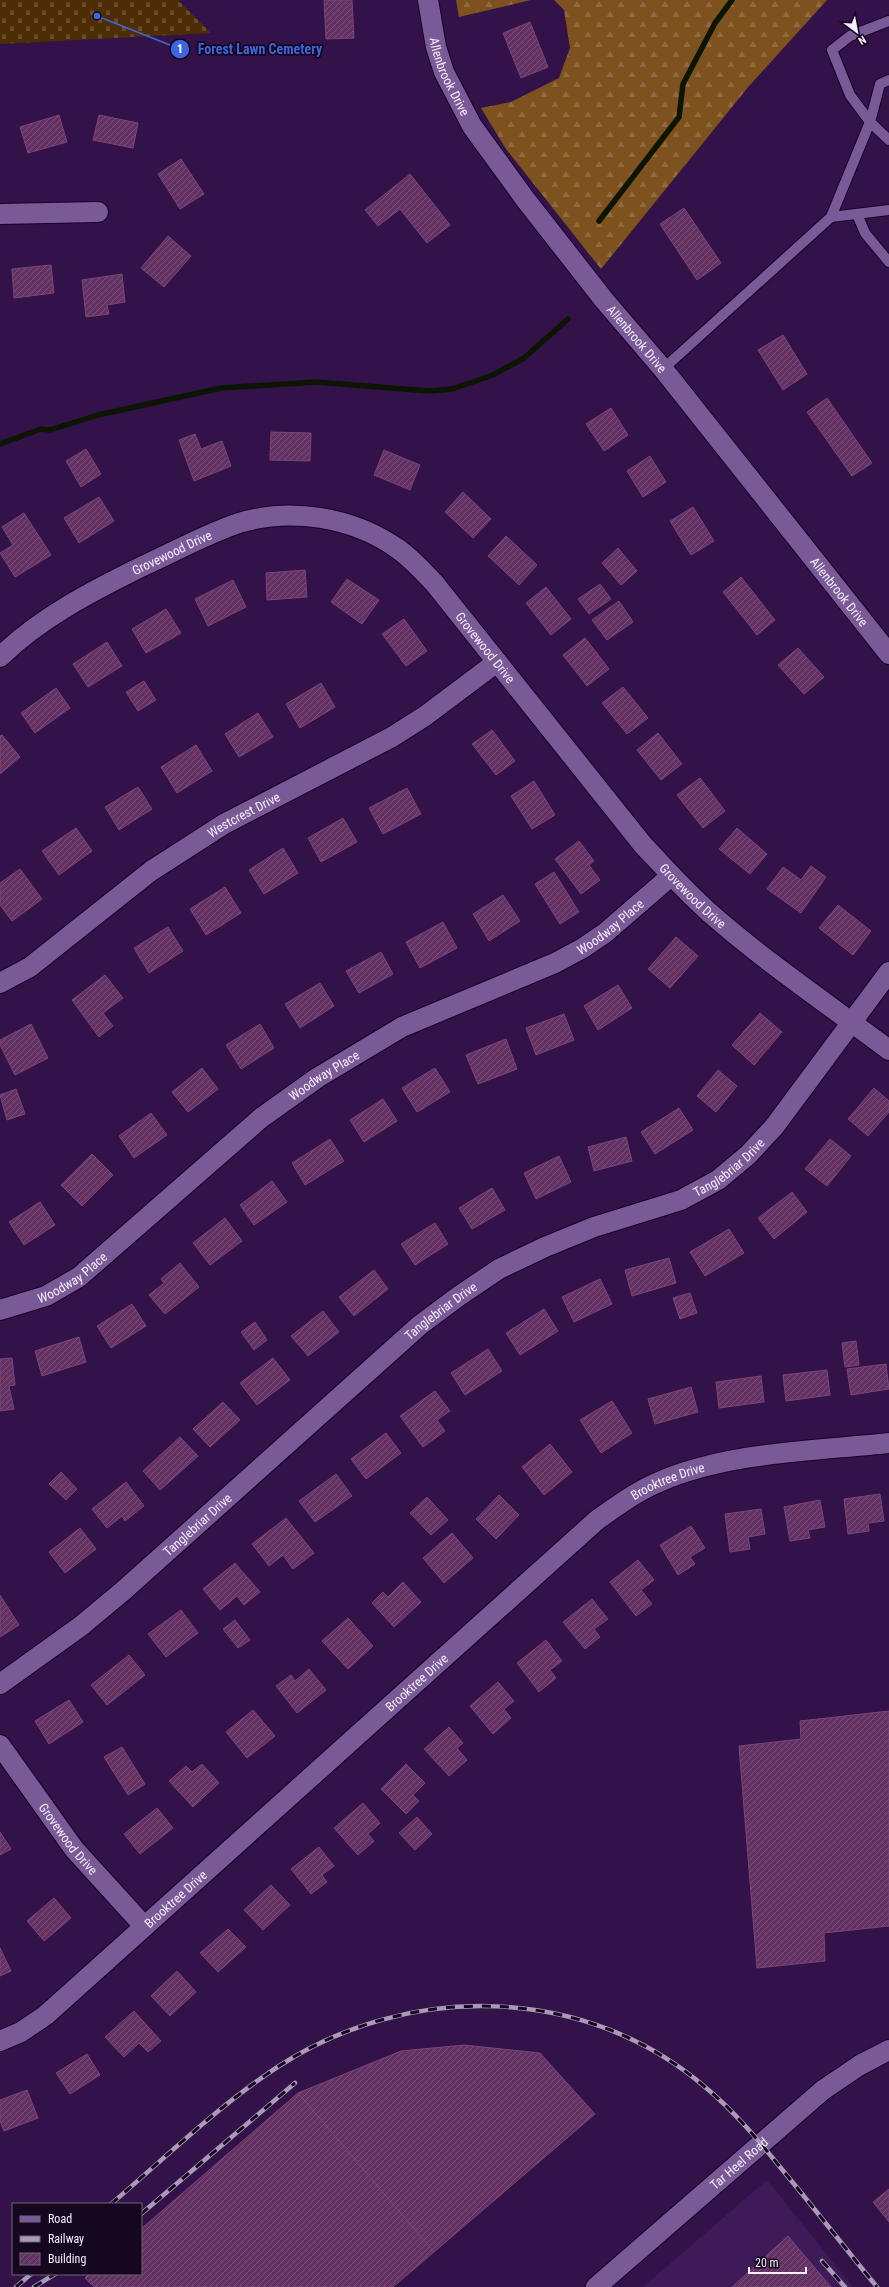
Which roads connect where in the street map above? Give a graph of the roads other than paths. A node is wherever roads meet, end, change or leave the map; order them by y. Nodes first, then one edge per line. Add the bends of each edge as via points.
1 (428, 0) edge
2 (889, 21) edge
3 (889, 80) edge
4 (870, 122) junction
5 (889, 140) edge
6 (889, 210) edge
7 (98, 212) dead end
8 (0, 214) edge
9 (856, 214) junction
10 (831, 217) junction
11 (889, 262) edge
12 (663, 369) junction
13 (889, 654) edge
14 (0, 657) edge
15 (498, 662) junction
16 (671, 876) junction
17 (889, 972) edge
18 (0, 983) edge
19 (852, 1022) junction
20 (889, 1050) edge
21 (0, 1310) edge
22 (889, 1443) edge
23 (0, 1684) edge
24 (0, 1745) edge
25 (144, 1926) junction
26 (0, 2041) edge
27 (889, 2050) edge
28 (596, 2287) edge

1 - 12 street, Allenbrook Drive via 436,47 444,72 472,126 604,300
2 - 4 lane via 850,36 832,50 850,95
3 - 4 lane via 880,84
4 - 5 lane
4 - 10 lane
6 - 9 lane
7 - 8 street
9 - 10 lane
9 - 11 lane via 865,233
10 - 12 lane
12 - 13 street, Allenbrook Drive
14 - 15 street, Grovewood Drive via 47,620 117,578 240,523 298,515 321,518 365,530 398,548 435,584
15 - 16 street, Grovewood Drive
15 - 18 street, Westcrest Drive via 392,737 231,820 150,871 30,968
16 - 19 street, Grovewood Drive via 738,937
16 - 21 street, Woodway Place via 605,933 582,948 555,963 402,1027 317,1078 261,1118 80,1276 46,1296
17 - 19 street, Tanglebriar Drive
19 - 20 street, Grovewood Drive
19 - 23 street, Tanglebriar Drive via 774,1127 748,1155 718,1180 681,1200 594,1227 545,1246 500,1269 459,1296 420,1325 123,1591 81,1626
22 - 25 street, Brooktree Drive via 726,1461 699,1467 658,1482 627,1499 597,1520
24 - 25 street, Grovewood Drive via 74,1849
25 - 26 street, Brooktree Drive via 46,2015 21,2032
27 - 28 street, Tar Heel Road via 860,2065 823,2090

